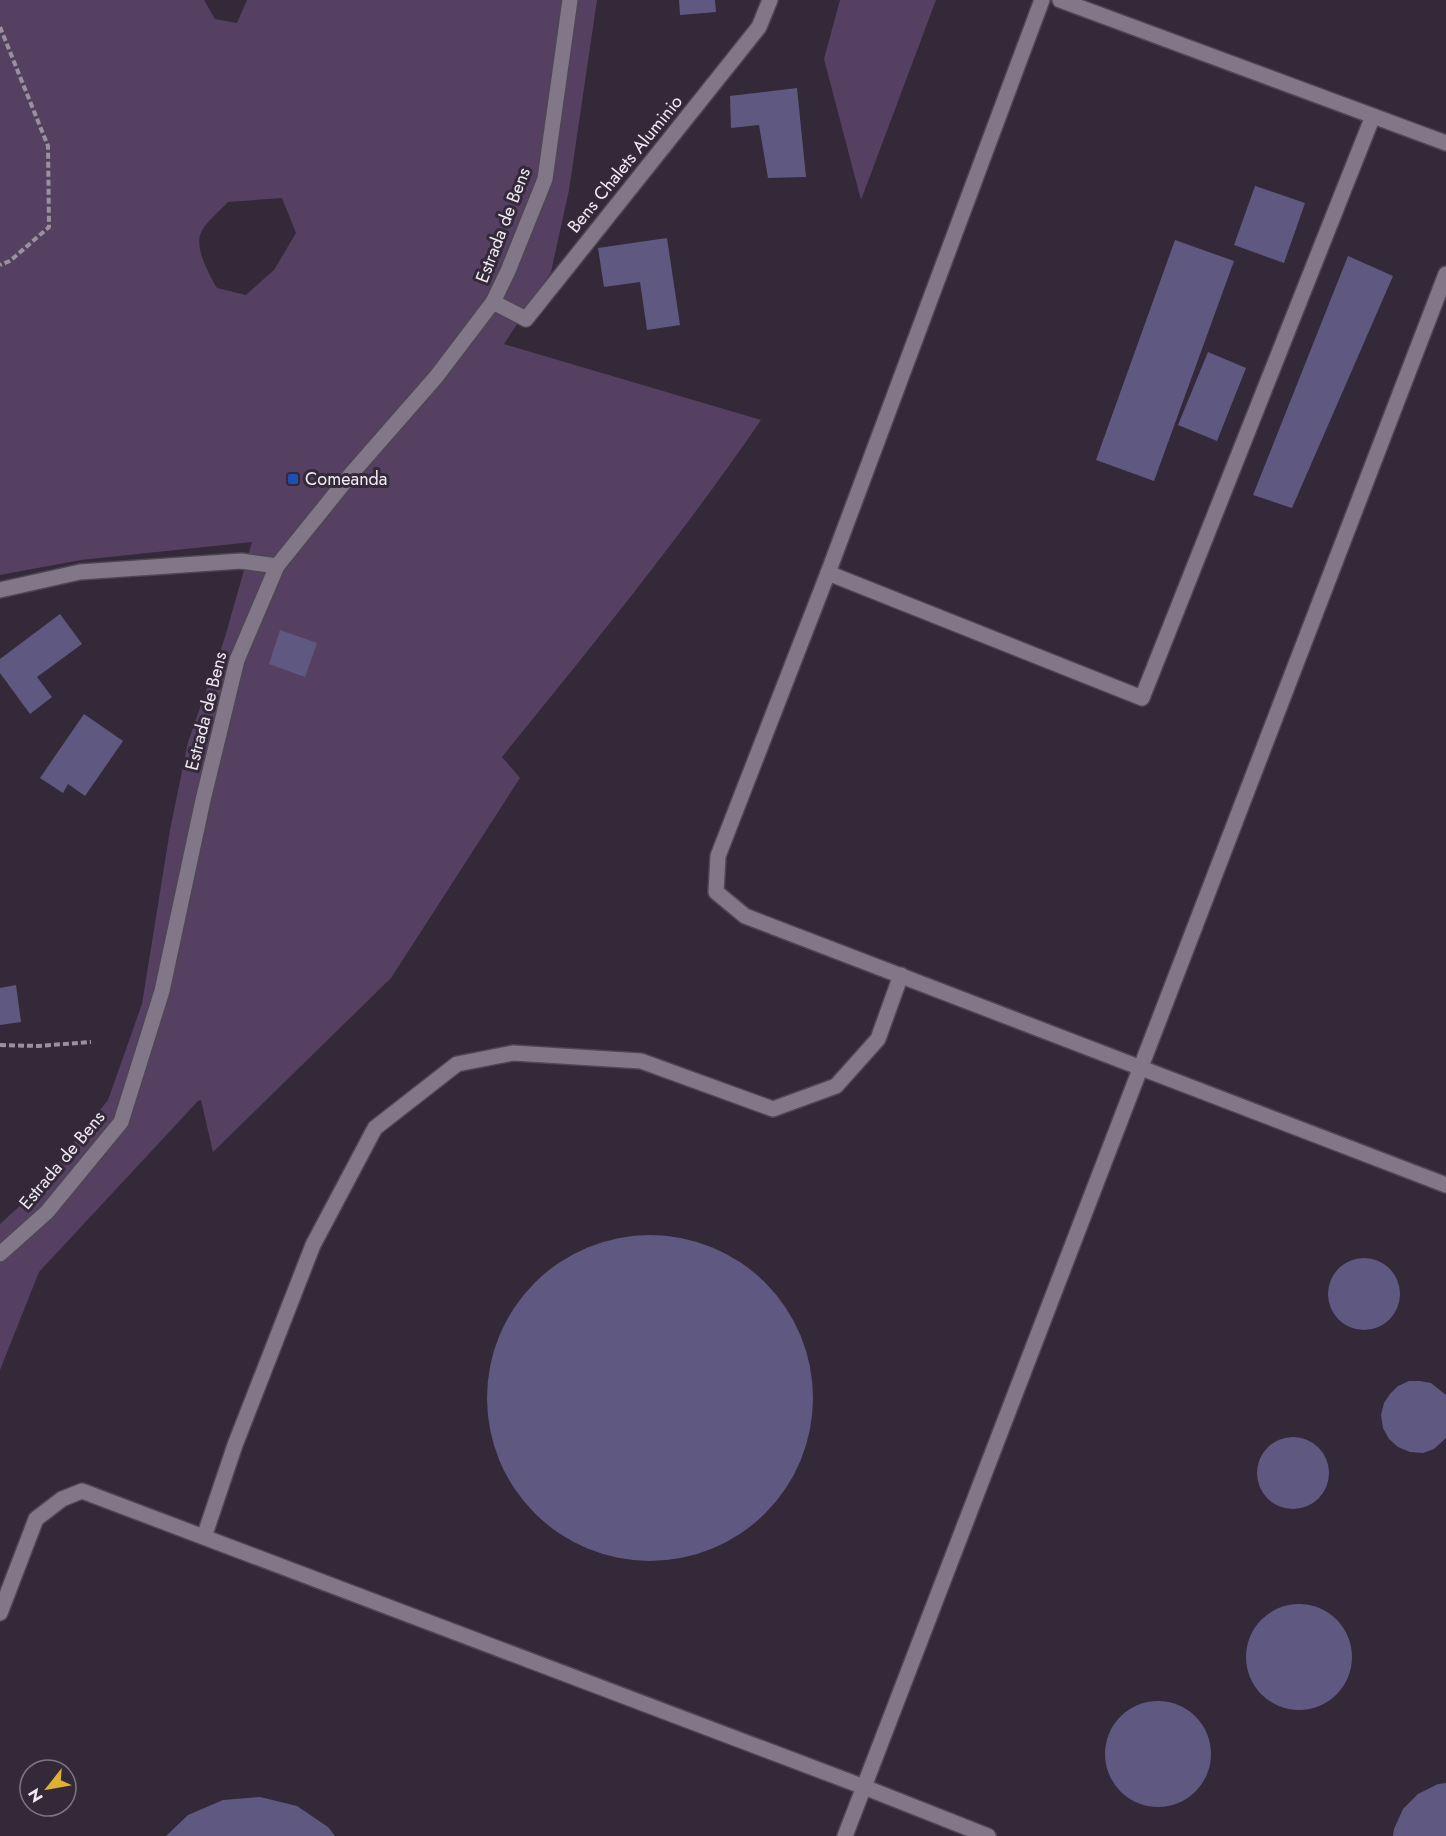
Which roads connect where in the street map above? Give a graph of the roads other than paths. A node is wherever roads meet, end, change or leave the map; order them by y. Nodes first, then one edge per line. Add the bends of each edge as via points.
1 (570, 0) edge
2 (770, 0) edge
3 (1042, 0) edge
4 (1060, 0) edge
5 (1373, 116) junction
6 (1446, 143) edge
7 (1446, 274) edge
8 (493, 302) junction
9 (277, 566) junction
10 (828, 573) junction
11 (0, 590) edge
12 (901, 975) junction
13 (1141, 1068) junction
14 (1446, 1185) edge
15 (0, 1254) edge
16 (204, 1537) junction
17 (0, 1613) edge
18 (864, 1787) junction
19 (845, 1836) edge
20 (988, 1836) edge

1 - 8 street, Estrada de Bens via 544,178
2 - 8 street, Bens Chalets Aluminio via 759,27 526,319
3 - 10 street
4 - 5 street
5 - 6 street
5 - 10 street via 1142,698
7 - 13 street
8 - 9 street, Estrada de Bens via 436,377
9 - 11 street via 241,561 80,572
9 - 15 street, Estrada de Bens via 237,660 162,991 121,1122 47,1212
10 - 12 street via 718,856 716,892 745,916
12 - 13 street
12 - 16 street via 878,1039 836,1086 773,1109 640,1060 513,1053 457,1064 375,1128 313,1245 235,1445
13 - 14 street
13 - 18 street
16 - 17 street via 82,1491 62,1499 36,1519
16 - 18 street
18 - 19 street
18 - 20 street

